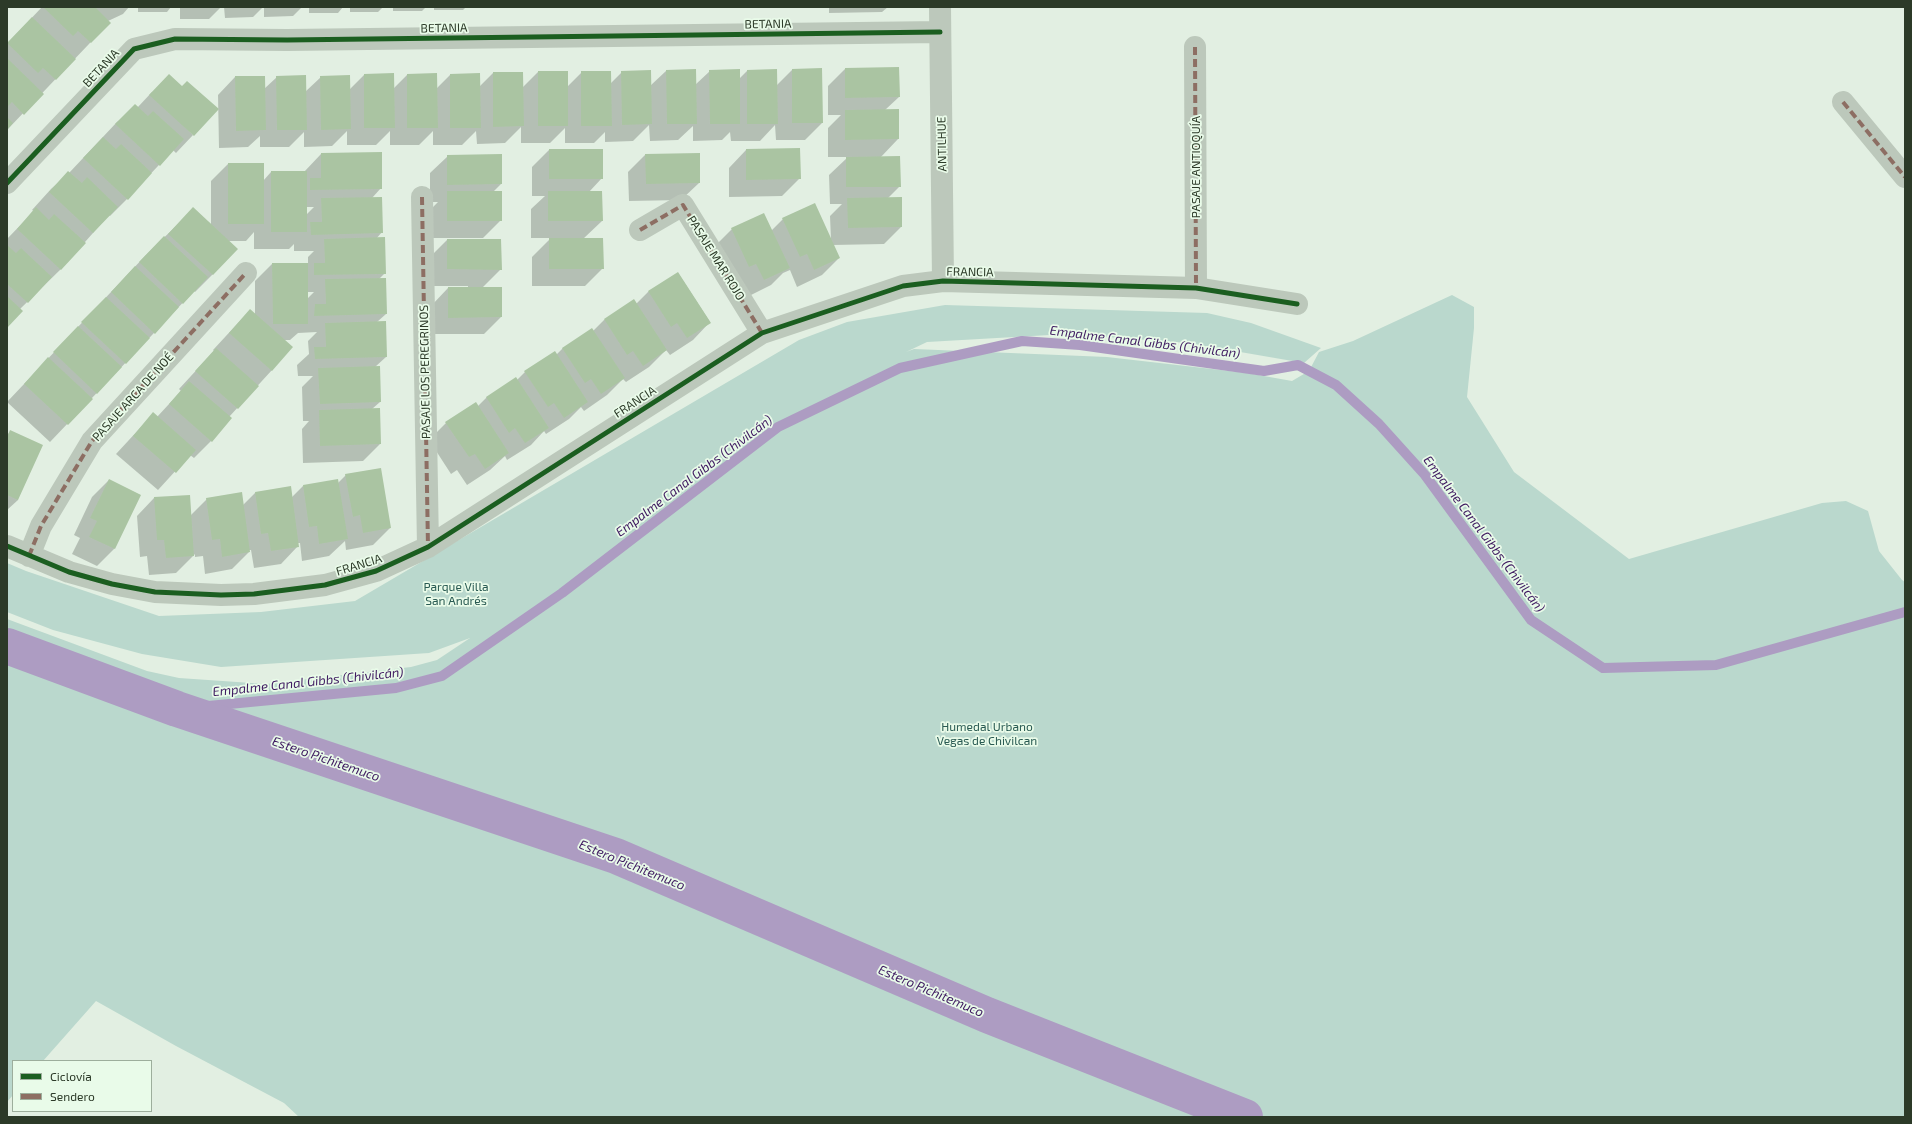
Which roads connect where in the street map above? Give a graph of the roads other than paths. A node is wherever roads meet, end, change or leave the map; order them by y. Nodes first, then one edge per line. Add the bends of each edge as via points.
1 (940, 7) edge
2 (940, 32) junction
3 (1195, 47) dead end
4 (1844, 102) dead end
5 (1905, 177) edge
6 (7, 183) edge
7 (422, 197) dead end
8 (640, 230) dead end
9 (246, 273) dead end
10 (943, 281) junction
11 (1196, 288) junction
12 (1297, 304) dead end
13 (762, 333) junction
14 (7, 546) edge
15 (428, 547) junction
16 (29, 556) junction

1 - 2 street, ANTILHUE
2 - 6 street, BETANIA via 287,40 175,39 134,49
2 - 10 street, ANTILHUE
3 - 11 street, PASAJE ANTIOQUÍA
4 - 5 street
7 - 15 street, PASAJE LOS PEREGRINOS
8 - 13 street, PASAJE MAR ROJO via 683,205
9 - 16 street, PASAJE ARCA DE NOÉ via 92,441 41,526
10 - 11 street, FRANCIA
10 - 13 street, FRANCIA via 903,286
11 - 12 street, FRANCIA
13 - 15 street, FRANCIA
14 - 16 street, FRANCIA
15 - 16 street, FRANCIA via 376,571 348,580 301,588 221,595 155,592 112,584 70,572

